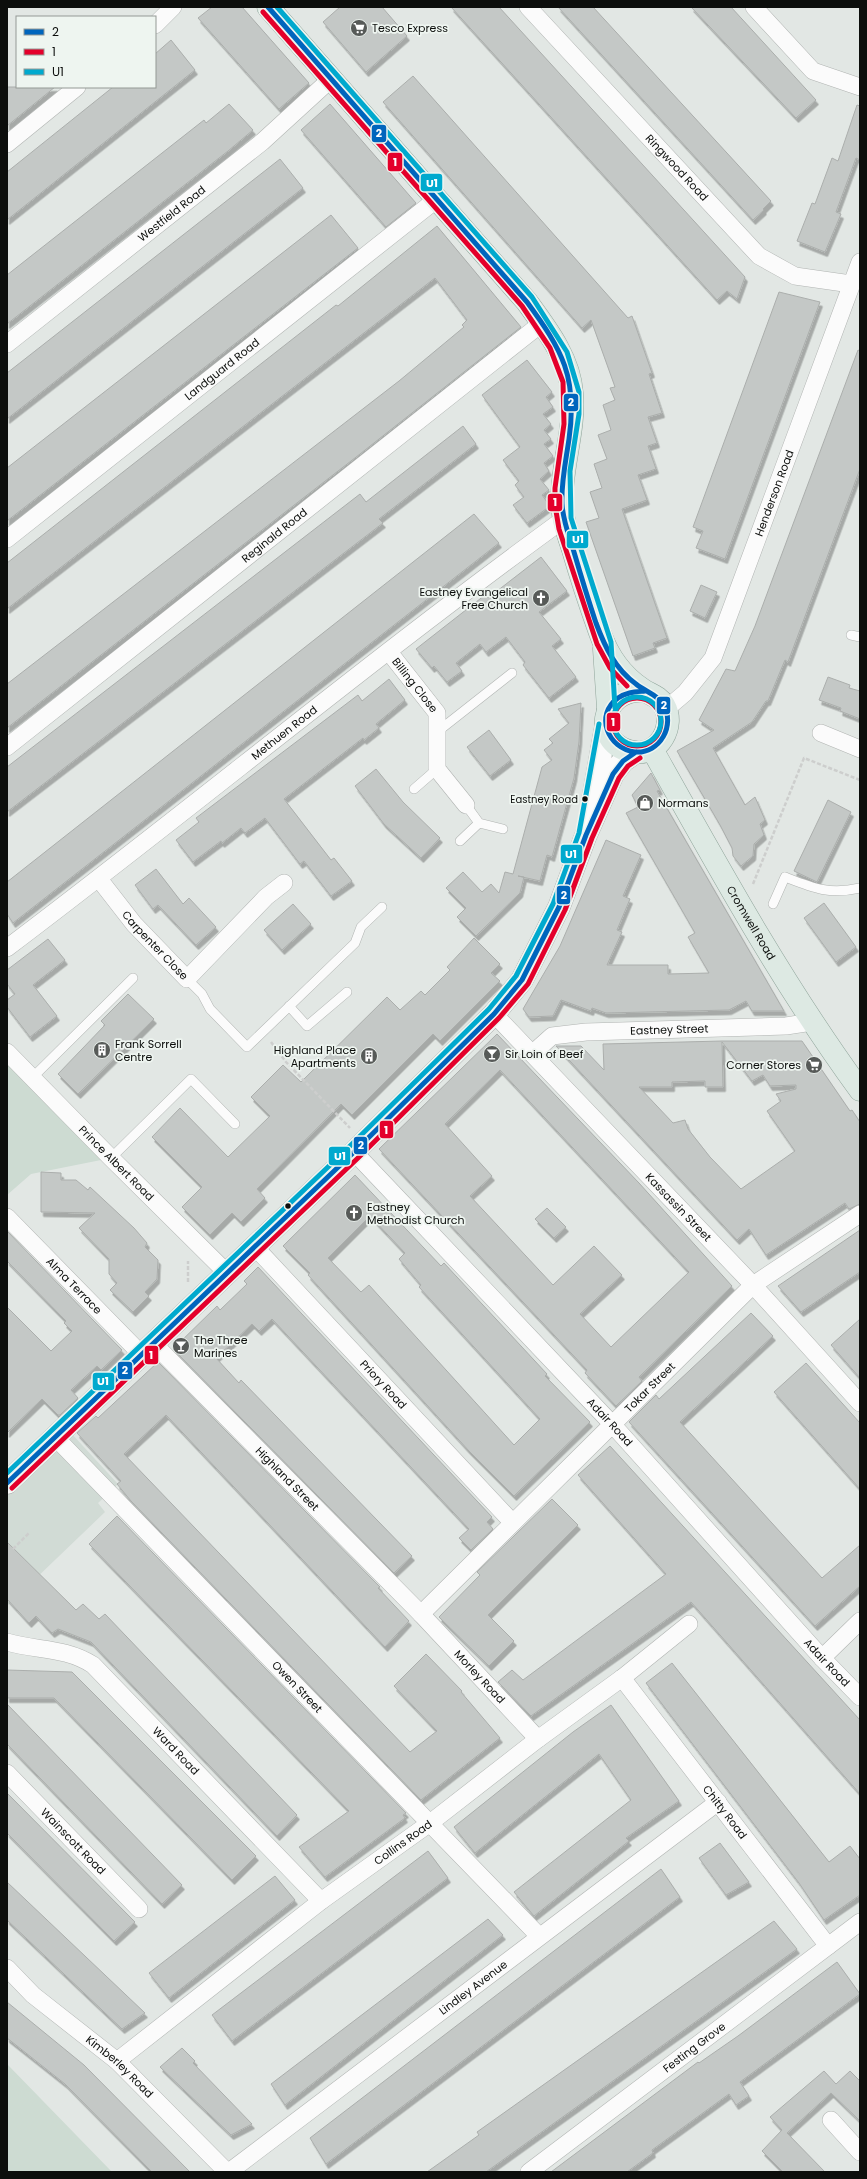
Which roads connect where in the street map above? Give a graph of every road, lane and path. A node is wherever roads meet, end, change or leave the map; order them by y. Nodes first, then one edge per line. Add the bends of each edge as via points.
1 (173, 7) edge
2 (268, 7) edge
3 (528, 7) edge
4 (754, 7) edge
5 (156, 23) edge
6 (332, 78) junction
7 (860, 87) edge
8 (76, 88) edge
9 (7, 144) edge
10 (437, 200) junction
11 (860, 262) edge
12 (851, 284) junction
13 (542, 323) junction
14 (7, 344) edge
15 (564, 519) junction
16 (7, 539) edge
17 (604, 644) junction
18 (388, 652) junction
19 (512, 673) dead end
20 (644, 691) junction
21 (665, 710) junction
22 (607, 717) junction
23 (437, 732) junction
24 (821, 733) dead end
25 (7, 747) edge
26 (860, 749) edge
27 (644, 751) junction
28 (437, 769) junction
29 (860, 780) edge
30 (414, 789) dead end
31 (466, 805) joint
32 (479, 823) junction
33 (503, 829) dead end
34 (586, 835) junction
35 (460, 841) dead end
36 (99, 879) junction
37 (284, 883) dead end
38 (860, 888) edge
39 (773, 904) dead end
40 (382, 907) dead end
41 (742, 911) junction
42 (7, 948) edge
43 (133, 978) dead end
44 (187, 979) junction
45 (347, 992) dead end
46 (289, 1006) junction
47 (494, 1014) junction
48 (812, 1022) junction
49 (263, 1031) junction
50 (533, 1053) junction
51 (8, 1055) edge
52 (32, 1078) junction
53 (860, 1090) edge
54 (235, 1124) dead end
55 (359, 1147) junction
56 (111, 1158) junction
57 (860, 1214) edge
58 (7, 1217) edge
59 (189, 1235) junction
60 (255, 1246) junction
61 (227, 1273) junction
62 (753, 1285) junction
63 (188, 1310) junction
64 (147, 1348) junction
65 (860, 1403) edge
66 (612, 1424) junction
67 (55, 1437) junction
68 (7, 1483) edge
69 (512, 1522) junction
70 (29, 1533) dead end
71 (13, 1549) dead end
72 (421, 1614) junction
73 (860, 1622) edge
74 (689, 1624) dead end
75 (7, 1642) edge
76 (822, 1658) junction
77 (622, 1678) junction
78 (860, 1697) edge
79 (538, 1739) junction
80 (7, 1773) edge
81 (718, 1802) junction
82 (430, 1823) junction
83 (321, 1901) junction
84 (139, 1909) dead end
85 (860, 1922) edge
86 (539, 1936) junction
87 (828, 1946) junction
88 (7, 1968) edge
89 (117, 2061) junction
90 (831, 2120) dead end
91 (860, 2152) edge
92 (537, 2170) edge
93 (228, 2172) edge

1 - 5 street
2 - 6 main road
3 - 12 street, Ringwood Road via 759,256 795,276
4 - 7 street via 812,71
6 - 10 main road
6 - 14 street, Westfield Road via 262,142
8 - 9 street
10 - 13 main road via 527,302
10 - 16 street, Landguard Road
11 - 12 street, Henderson Road
12 - 21 street, Henderson Road via 713,658 685,693
13 - 15 main road via 561,355 572,392 572,413 563,471
13 - 25 street, Reginald Road
15 - 17 main road
15 - 18 street, Methuen Road
17 - 20 main road via 619,670
17 - 22 main road
18 - 23 street, Billing Close via 437,713
18 - 36 street, Methuen Road
19 - 23 lane
20 - 21 main road via 657,697
20 - 22 main road via 634,690 614,699
21 - 27 main road via 668,727 664,737
22 - 27 main road via 609,735 615,744 624,750
22 - 34 main road
23 - 28 street, Billing Close
24 - 26 street
27 - 34 main road via 623,761 613,774
27 - 41 main road, Cromwell Road
28 - 30 lane
28 - 31 street
29 - 41 path via 804,758
31 - 32 lane
32 - 33 lane
32 - 35 lane
34 - 47 main road via 559,907 522,980
36 - 42 street, Methuen Road
36 - 44 street, Carpenter Close via 134,924
37 - 44 street, Carpenter Close via 266,897
38 - 39 lane via 831,892 784,877
40 - 46 lane via 361,928 355,943
41 - 48 main road, Cromwell Road
43 - 52 lane
44 - 49 lane via 202,994 210,1009 247,1047
45 - 46 lane via 308,1026
46 - 49 lane
47 - 50 street, Kassassin Street
47 - 55 main road
48 - 50 street, Eastney Street via 786,1026 586,1032 552,1036
48 - 53 main road, Cromwell Road
49 - 55 path via 286,1062
50 - 62 street, Kassassin Street
51 - 52 street, Prince Albert Road
52 - 56 street, Prince Albert Road
54 - 56 lane via 191,1080
55 - 60 main road
55 - 66 street, Adair Road
56 - 59 street, Prince Albert Road
57 - 62 street, Tokar Street
58 - 64 street, Alma Terrace
59 - 61 street, Prince Albert Road
59 - 63 path
60 - 61 main road
60 - 69 street, Priory Road
61 - 63 main road
62 - 65 street, Kassassin Street
62 - 66 street, Tokar Street
63 - 64 main road
64 - 67 main road
64 - 72 street, Highland Street
66 - 69 street, Tokar Street
66 - 76 street, Adair Road
67 - 68 main road
67 - 82 street, Owen Street
69 - 72 street, Tokar Street
70 - 71 path
72 - 79 street, Morley Road
73 - 76 street
74 - 77 street, Collins Road
75 - 83 street, Ward Road via 54,1649 83,1658 93,1665
76 - 78 street, Adair Road
77 - 79 street, Collins Road
77 - 81 street, Chitty Road
79 - 82 street, Collins Road
80 - 84 street, Wainscott Road
81 - 86 street, Lindley Avenue
81 - 87 street, Chitty Road
82 - 83 street, Collins Road
82 - 86 street, Owen Street
83 - 89 street, Collins Road
85 - 87 street, Festing Grove
86 - 93 street, Lindley Avenue
87 - 92 street, Festing Grove
88 - 89 street, Kimberley Road via 33,1995
89 - 93 street, Kimberley Road
90 - 91 street

